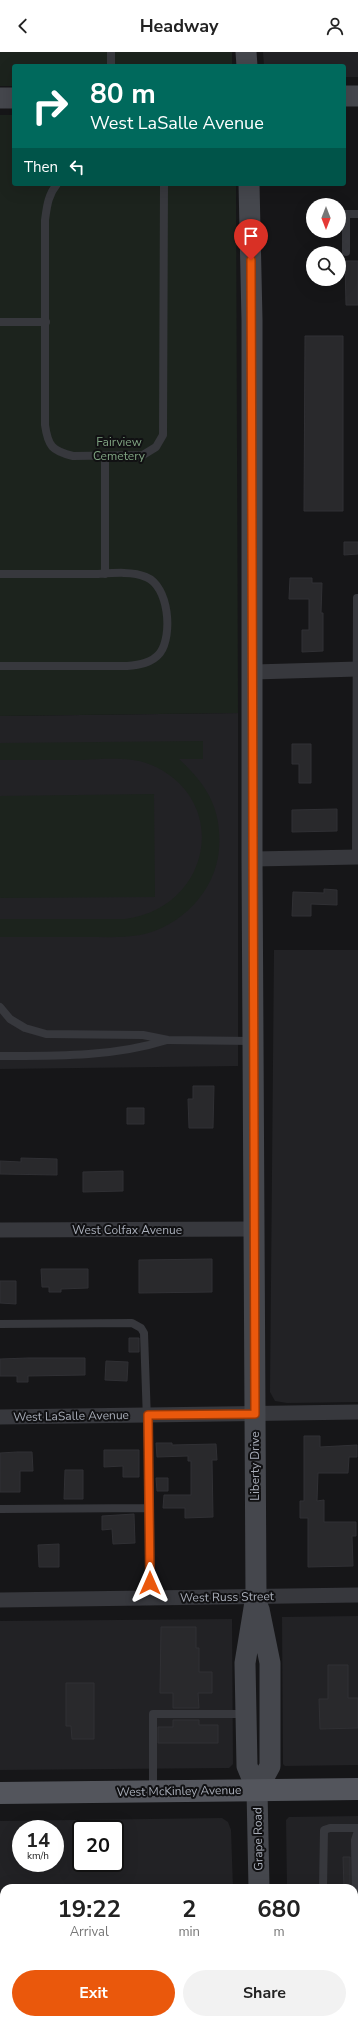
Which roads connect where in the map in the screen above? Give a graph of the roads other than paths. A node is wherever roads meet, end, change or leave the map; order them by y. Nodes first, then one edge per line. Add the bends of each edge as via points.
1 (111, 52) edge
2 (246, 52) edge
3 (111, 64) edge
4 (247, 64) edge
5 (346, 96) edge
6 (358, 96) edge
7 (0, 98) edge
8 (12, 98) edge
9 (55, 186) edge
10 (164, 186) edge
11 (249, 186) edge
12 (358, 214) edge
13 (346, 246) edge
14 (0, 322) edge
15 (46, 322) junction
16 (105, 456) junction
17 (0, 574) edge
18 (105, 574) junction
19 (357, 598) dead end
20 (0, 666) edge
21 (357, 669) edge
22 (253, 672) junction
23 (357, 857) edge
24 (252, 859) junction
25 (0, 1009) edge
26 (168, 1040) junction
27 (253, 1041) junction
28 (0, 1056) edge
29 (254, 1229) junction
30 (0, 1230) edge
31 (0, 1324) edge
32 (358, 1412) edge
33 (255, 1414) junction
34 (148, 1415) junction
35 (0, 1417) edge
36 (150, 1508) junction
37 (0, 1509) edge
38 (358, 1595) edge
39 (256, 1596) junction
40 (150, 1598) junction
41 (0, 1600) edge
42 (246, 1714) junction
43 (257, 1790) junction
44 (358, 1790) edge
45 (153, 1791) junction
46 (0, 1793) edge
47 (358, 1828) edge
48 (358, 1831) edge
49 (259, 1884) edge
50 (323, 1884) edge
51 (355, 1884) edge

1 - 3 lane
2 - 4 street
5 - 6 street
7 - 8 street
9 - 15 lane via 47,203 45,220
10 - 16 lane via 163,435 156,447 144,455
11 - 22 street, Liberty Drive
12 - 13 lane via 346,214
14 - 15 lane
15 - 16 lane via 47,439 54,449 62,453 73,456
16 - 18 lane
17 - 18 lane
18 - 20 lane via 145,576 160,587 166,606 166,634 161,652 155,658 127,666
19 - 21 lane
21 - 22 street
21 - 23 lane
22 - 24 street, Liberty Drive
23 - 24 street
24 - 27 street, Liberty Drive
25 - 26 lane via 25,1028 46,1034 144,1035
26 - 27 lane
26 - 28 lane via 144,1047 103,1053
27 - 29 street, Liberty Drive
29 - 30 street, West Colfax Avenue
29 - 33 street, Liberty Drive
31 - 34 lane via 136,1325 141,1328 145,1338
32 - 33 street, West LaSalle Avenue
33 - 34 street, West LaSalle Avenue
33 - 39 street, Liberty Drive
34 - 35 street, West LaSalle Avenue
34 - 36 lane
36 - 37 lane
36 - 40 lane
38 - 39 street, West Russ Street
39 - 40 street, West Russ Street
39 - 42 street, Liberty Drive via 246,1663
39 - 43 street, Liberty Drive via 270,1663 270,1766
40 - 41 street, West Russ Street
42 - 43 street, Liberty Drive via 247,1766
42 - 45 lane via 152,1714
43 - 44 main road, West McKinley Avenue
43 - 45 main road, West McKinley Avenue
43 - 49 street, Grape Road
45 - 46 main road, West McKinley Avenue
47 - 50 lane via 327,1828 323,1832
48 - 51 lane via 355,1840

